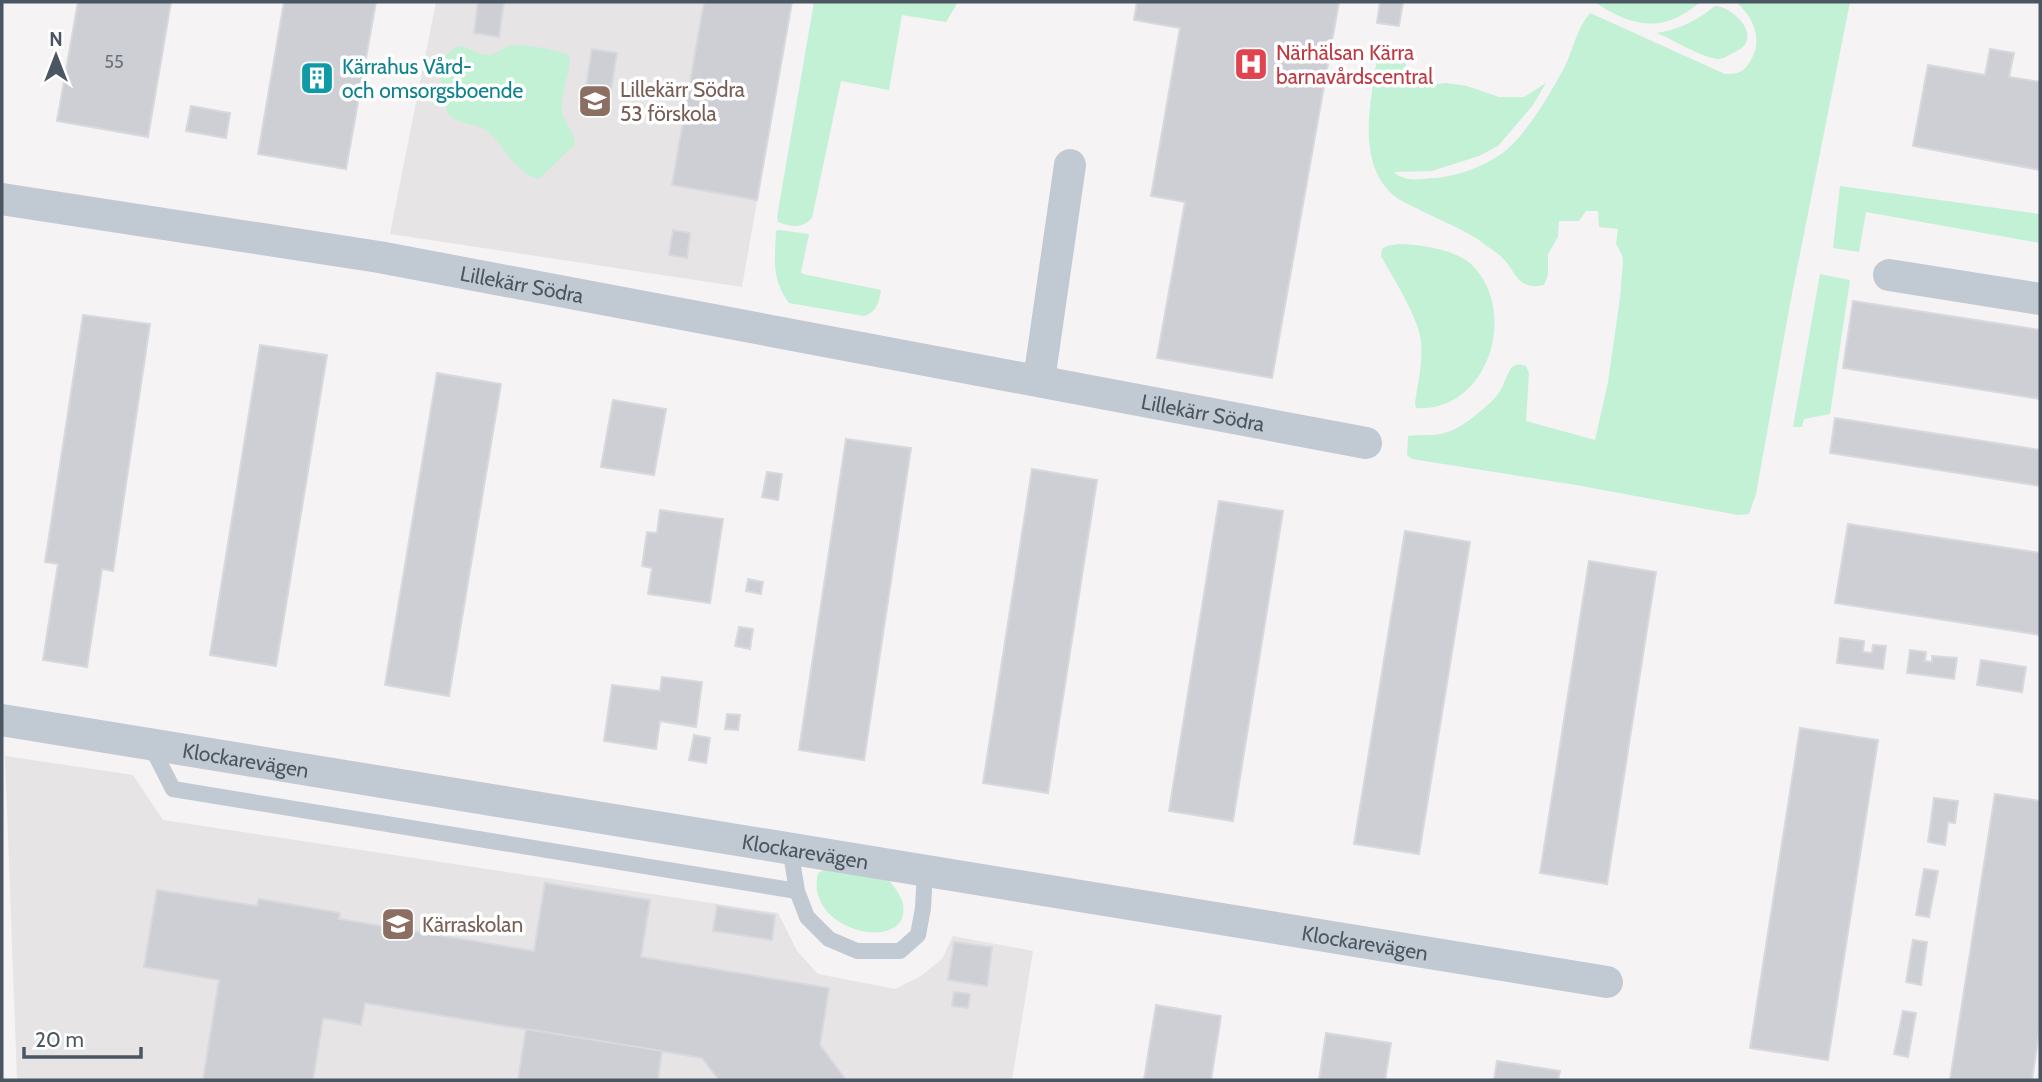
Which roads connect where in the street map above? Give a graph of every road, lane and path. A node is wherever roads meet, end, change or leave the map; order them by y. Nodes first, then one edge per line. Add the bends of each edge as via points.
1 (1070, 165) dead end
2 (2, 200) edge
3 (1889, 275) dead end
4 (2040, 299) edge
5 (1039, 380) junction
6 (1366, 443) dead end
7 (2, 720) edge
8 (150, 744) junction
9 (790, 848) junction
10 (925, 870) junction
11 (797, 891) junction
12 (1608, 982) dead end

1 - 5 street
2 - 5 street, Lillekärr Södra via 379,257
3 - 4 street
5 - 6 street, Lillekärr Södra
7 - 8 street, Klockarevägen
8 - 9 street, Klockarevägen
8 - 11 lane via 173,789
9 - 10 street, Klockarevägen
9 - 11 lane
10 - 11 lane via 918,935 900,951 857,951 829,939 807,917
10 - 12 street, Klockarevägen

